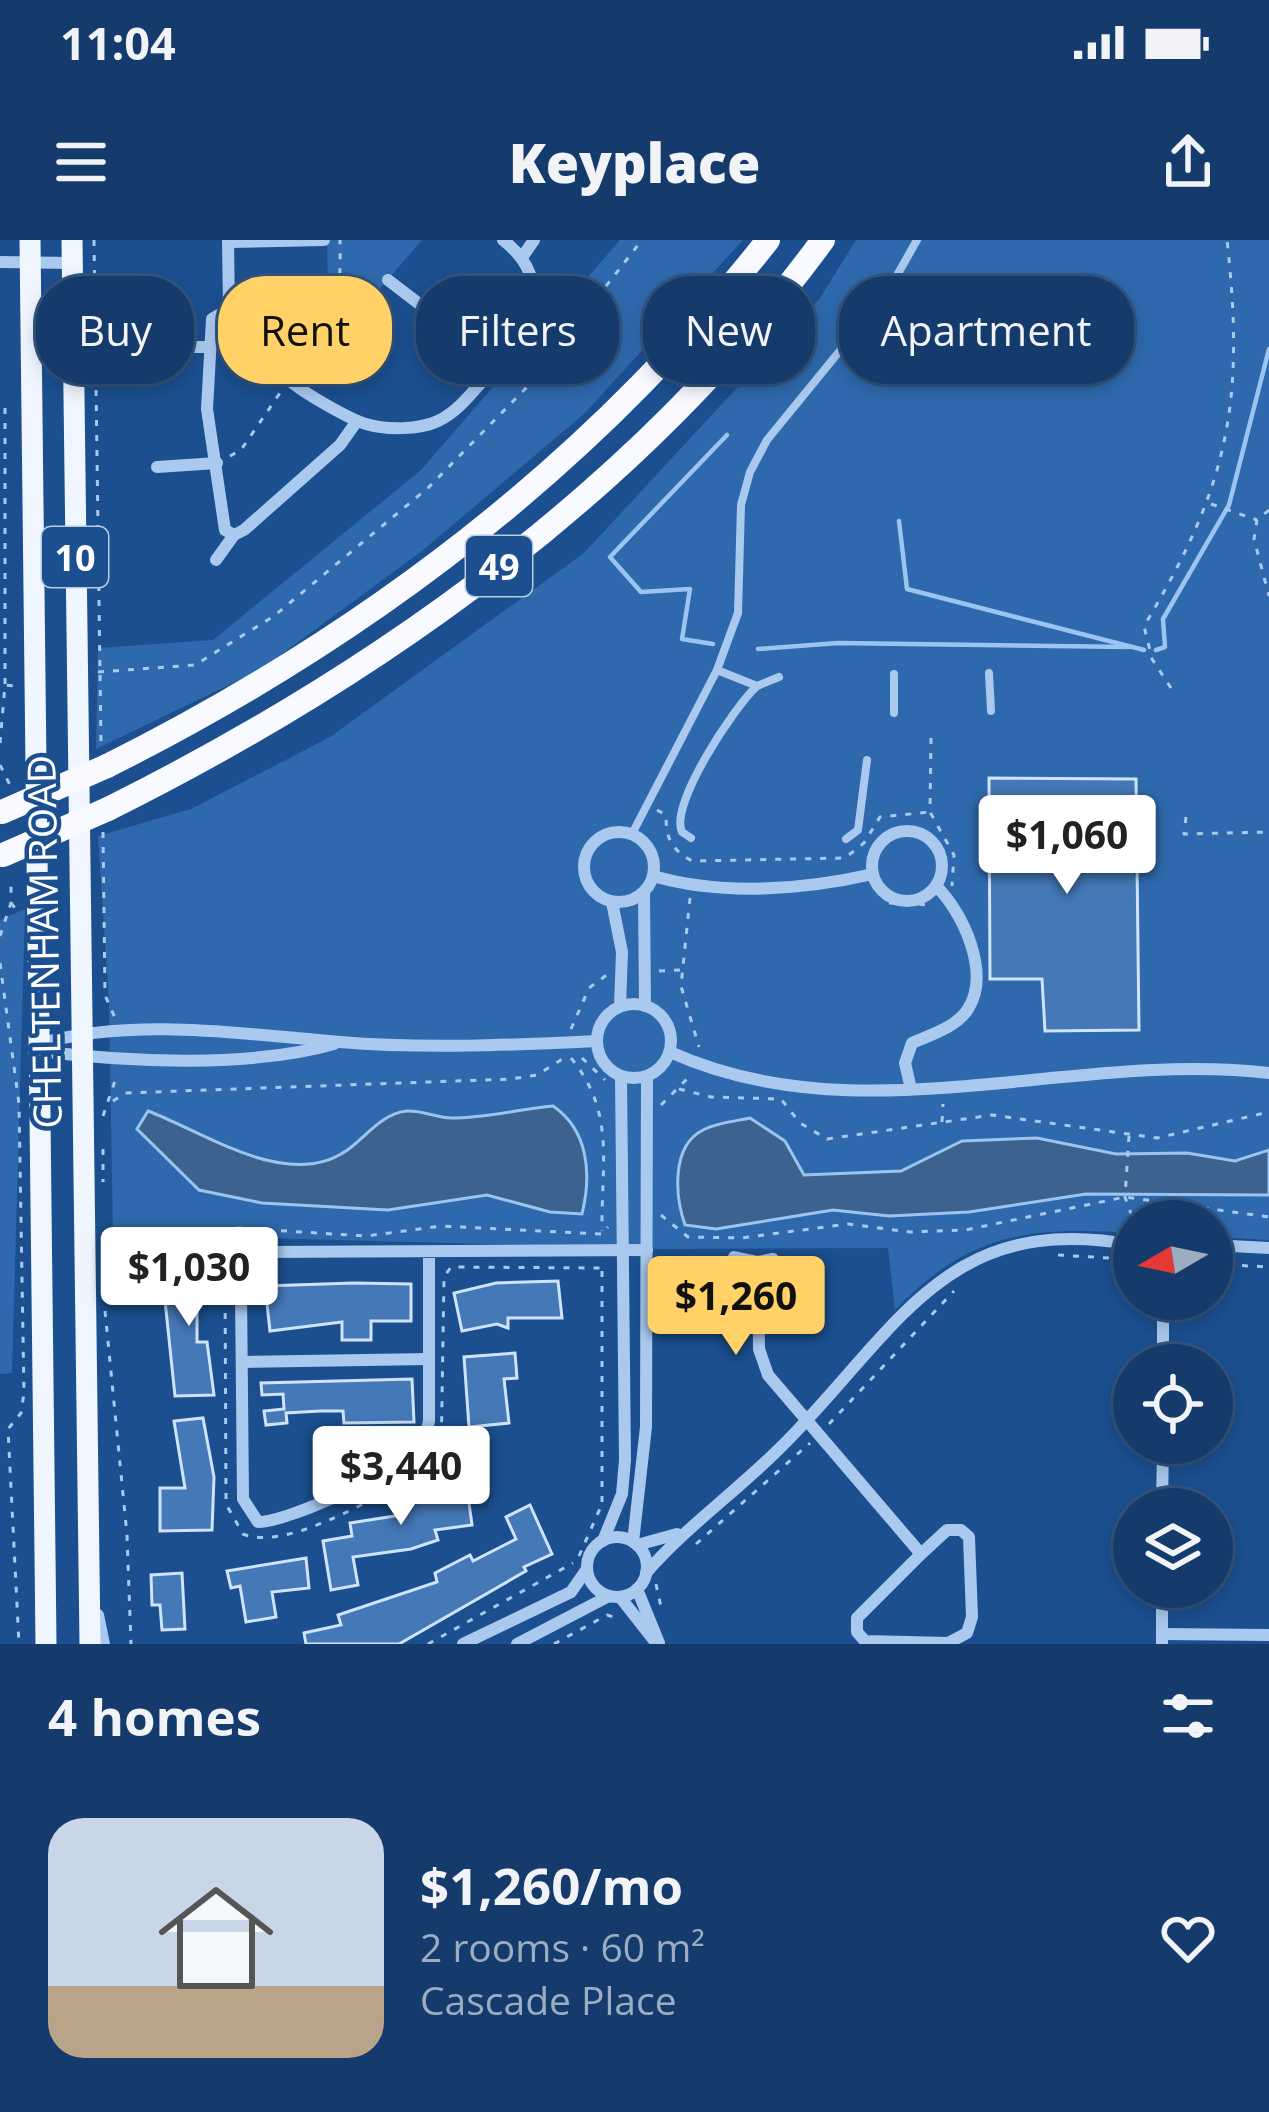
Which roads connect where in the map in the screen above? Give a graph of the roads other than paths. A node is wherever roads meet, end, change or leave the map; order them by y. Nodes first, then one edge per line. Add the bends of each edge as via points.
1 (323, 240) edge
2 (503, 240) edge
3 (534, 240) edge
4 (768, 240) edge
5 (823, 240) edge
6 (916, 240) edge
7 (228, 241) edge
8 (30, 251) edge
9 (72, 251) edge
10 (523, 256) junction
11 (0, 262) edge
12 (229, 276) edge
13 (527, 276) edge
14 (392, 283) edge
15 (416, 301) edge
16 (218, 315) edge
17 (194, 347) edge
18 (207, 347) junction
19 (297, 384) edge
20 (479, 384) edge
21 (357, 421) junction
22 (217, 463) junction
23 (157, 467) dead end
24 (234, 536) junction
25 (216, 560) dead end
26 (717, 670) junction
27 (989, 673) dead end
28 (894, 674) dead end
29 (779, 677) dead end
30 (757, 686) junction
31 (991, 711) dead end
32 (894, 713) dead end
33 (867, 760) dead end
34 (4, 807) edge
35 (632, 834) junction
36 (691, 838) dead end
37 (846, 839) dead end
38 (2, 855) edge
39 (873, 874) junction
40 (653, 876) junction
41 (936, 886) junction
42 (644, 893) junction
43 (612, 902) junction
44 (620, 1006) junction
45 (646, 1006) junction
46 (81, 1032) junction
47 (597, 1041) junction
48 (341, 1042) junction
49 (39, 1048) junction
50 (670, 1052) junction
51 (80, 1056) junction
52 (1269, 1073) edge
53 (621, 1077) junction
54 (647, 1077) junction
55 (910, 1089) junction
56 (1113, 1240) edge
57 (1233, 1246) edge
58 (1269, 1248) edge
59 (624, 1250) junction
60 (647, 1250) junction
61 (429, 1253) junction
62 (734, 1257) dead end
63 (429, 1359) junction
64 (243, 1362) junction
65 (807, 1421) junction
66 (683, 1531) junction
67 (603, 1541) junction
68 (635, 1544) junction
69 (921, 1554) junction
70 (587, 1568) junction
71 (88, 1573) junction
72 (646, 1573) junction
73 (637, 1589) junction
74 (615, 1596) junction
75 (1162, 1608) edge
76 (1269, 1635) edge
77 (1162, 1639) edge
78 (46, 1644) edge
79 (90, 1644) edge
80 (104, 1644) edge
81 (463, 1644) edge
82 (517, 1644) edge
83 (658, 1644) edge

1 - 7 street
2 - 10 street
3 - 10 street
4 - 34 highway, 49, bridge via 634,393 464,544 289,667 104,765
5 - 38 highway, 49, bridge via 672,414 424,624 105,822
6 - 26 lane via 887,293 766,440 750,472 740,505 737,613
7 - 12 street
8 - 9 street
8 - 11 street
8 - 49 main road, CHELTENHAM ROAD / 10
9 - 46 main road, CHELTENHAM ROAD / 10
10 - 13 street
14 - 15 street
16 - 18 street
17 - 18 street
18 - 22 street
19 - 21 street
20 - 21 street via 435,423
21 - 24 street via 340,446
22 - 23 street
22 - 24 street via 221,515
24 - 25 street
26 - 30 lane
26 - 35 lane
27 - 31 lane
28 - 32 lane
29 - 30 lane
30 - 36 lane via 727,720 679,815
33 - 37 lane via 858,830
35 - 40 street via 652,855
35 - 43 street via 598,838 585,857 592,890
39 - 40 street via 793,888
39 - 41 street via 894,899 916,901
39 - 41 street via 883,841 906,831 940,854
40 - 42 street
41 - 55 street via 962,925 976,988 968,1010 912,1043 905,1063
42 - 43 street
42 - 45 street
43 - 44 street
44 - 45 street
44 - 47 street via 603,1020
45 - 50 street via 667,1024
46 - 48 street
46 - 49 street
46 - 51 main road, CHELTENHAM ROAD / 10
47 - 48 street via 568,1048
47 - 53 street via 603,1063
48 - 51 street via 303,1053
49 - 51 street
49 - 78 main road, CHELTENHAM ROAD / 10
50 - 54 street
50 - 55 street via 775,1083
51 - 71 main road, CHELTENHAM ROAD / 10
52 - 55 street via 1199,1065
53 - 54 street
53 - 59 street
54 - 60 street via 654,1217
56 - 65 street via 1015,1243 947,1274
57 - 58 street
59 - 60 street
59 - 61 street
59 - 67 street via 625,1460
60 - 68 street via 645,1458
61 - 63 street
61 - 64 street via 260,1252 244,1271
62 - 65 street via 765,1260 760,1357
63 - 64 street
63 - 64 street via 422,1444 262,1523 243,1499
65 - 66 street
65 - 69 street
66 - 68 street
66 - 72 street
67 - 68 street
67 - 70 street
68 - 72 street
69 - 69 street via 857,1618 865,1641 948,1643 967,1633 969,1537 947,1530
70 - 74 street via 594,1586
70 - 81 street via 571,1592
71 - 79 main road, CHELTENHAM ROAD / 10
71 - 80 street
72 - 73 street
73 - 74 street
73 - 83 street
74 - 82 street
74 - 83 street
75 - 77 street
76 - 77 street

